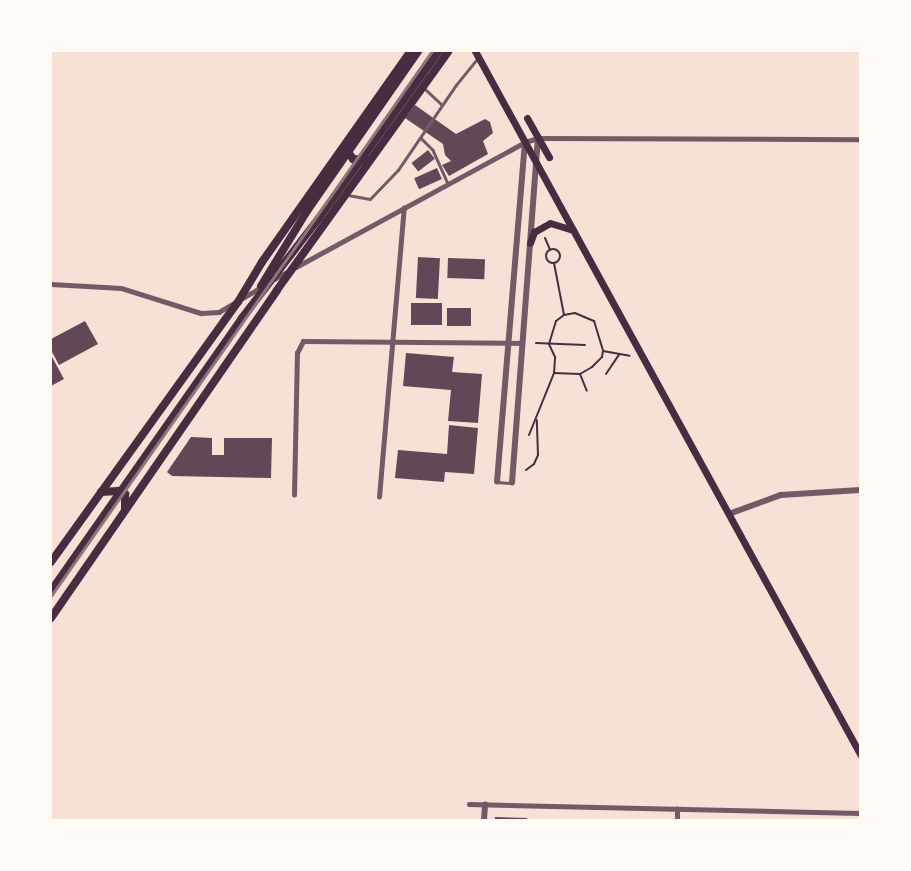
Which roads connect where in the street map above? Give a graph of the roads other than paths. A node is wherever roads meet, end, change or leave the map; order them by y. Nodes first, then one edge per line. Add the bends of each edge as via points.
1 (410, 51) edge
2 (418, 51) edge
3 (439, 51) edge
4 (449, 51) edge
5 (477, 55) edge
6 (423, 87) junction
7 (442, 105) junction
8 (527, 118) dead end
9 (421, 138) junction
10 (538, 138) junction
11 (860, 139) edge
12 (346, 142) junction
13 (525, 142) junction
14 (549, 157) dead end
15 (371, 160) junction
16 (536, 163) junction
17 (448, 184) junction
18 (346, 194) junction
19 (404, 208) junction
20 (573, 230) junction
21 (530, 243) junction
22 (293, 268) junction
23 (51, 284) edge
24 (238, 302) junction
25 (242, 318) junction
26 (393, 340) junction
27 (509, 342) junction
28 (522, 343) junction
29 (498, 482) joint
30 (512, 483) joint
31 (860, 490) edge
32 (101, 492) junction
33 (294, 495) dead end
34 (379, 497) dead end
35 (729, 514) junction
36 (122, 516) junction
37 (51, 562) edge
38 (51, 591) edge
39 (51, 618) edge
40 (860, 754) edge
41 (469, 804) dead end
42 (485, 805) junction
43 (677, 809) junction
44 (860, 813) edge
45 (484, 820) edge
46 (676, 820) edge

1 - 12 main road
2 - 25 main road via 307,211
3 - 25 main road via 319,218
4 - 6 main road
5 - 7 lane
5 - 13 main road
6 - 7 lane
6 - 15 main road
7 - 9 lane
8 - 10 main road
9 - 17 lane via 433,150
9 - 18 lane via 398,170 370,199
10 - 11 street
10 - 13 street
10 - 14 main road
10 - 16 street
12 - 15 main road via 346,151 353,159
12 - 24 main road
13 - 16 main road
13 - 17 street
13 - 27 street
15 - 18 main road
16 - 20 main road
16 - 21 street
17 - 19 street
18 - 22 main road
19 - 22 street
19 - 26 street
20 - 21 main road via 550,223 534,232
20 - 35 main road
21 - 28 street
22 - 24 street
22 - 36 main road
23 - 24 street via 121,288 201,313 220,312
24 - 32 main road
25 - 38 main road
26 - 27 street
26 - 33 street via 307,339 300,344 297,353
26 - 34 street
27 - 28 street
27 - 29 street
28 - 30 street
29 - 30 lane
31 - 35 street via 781,495
32 - 36 main road via 125,494 127,501
32 - 37 main road
35 - 40 main road
36 - 39 main road
41 - 42 street
42 - 43 street
42 - 45 street
43 - 44 street
43 - 46 street

